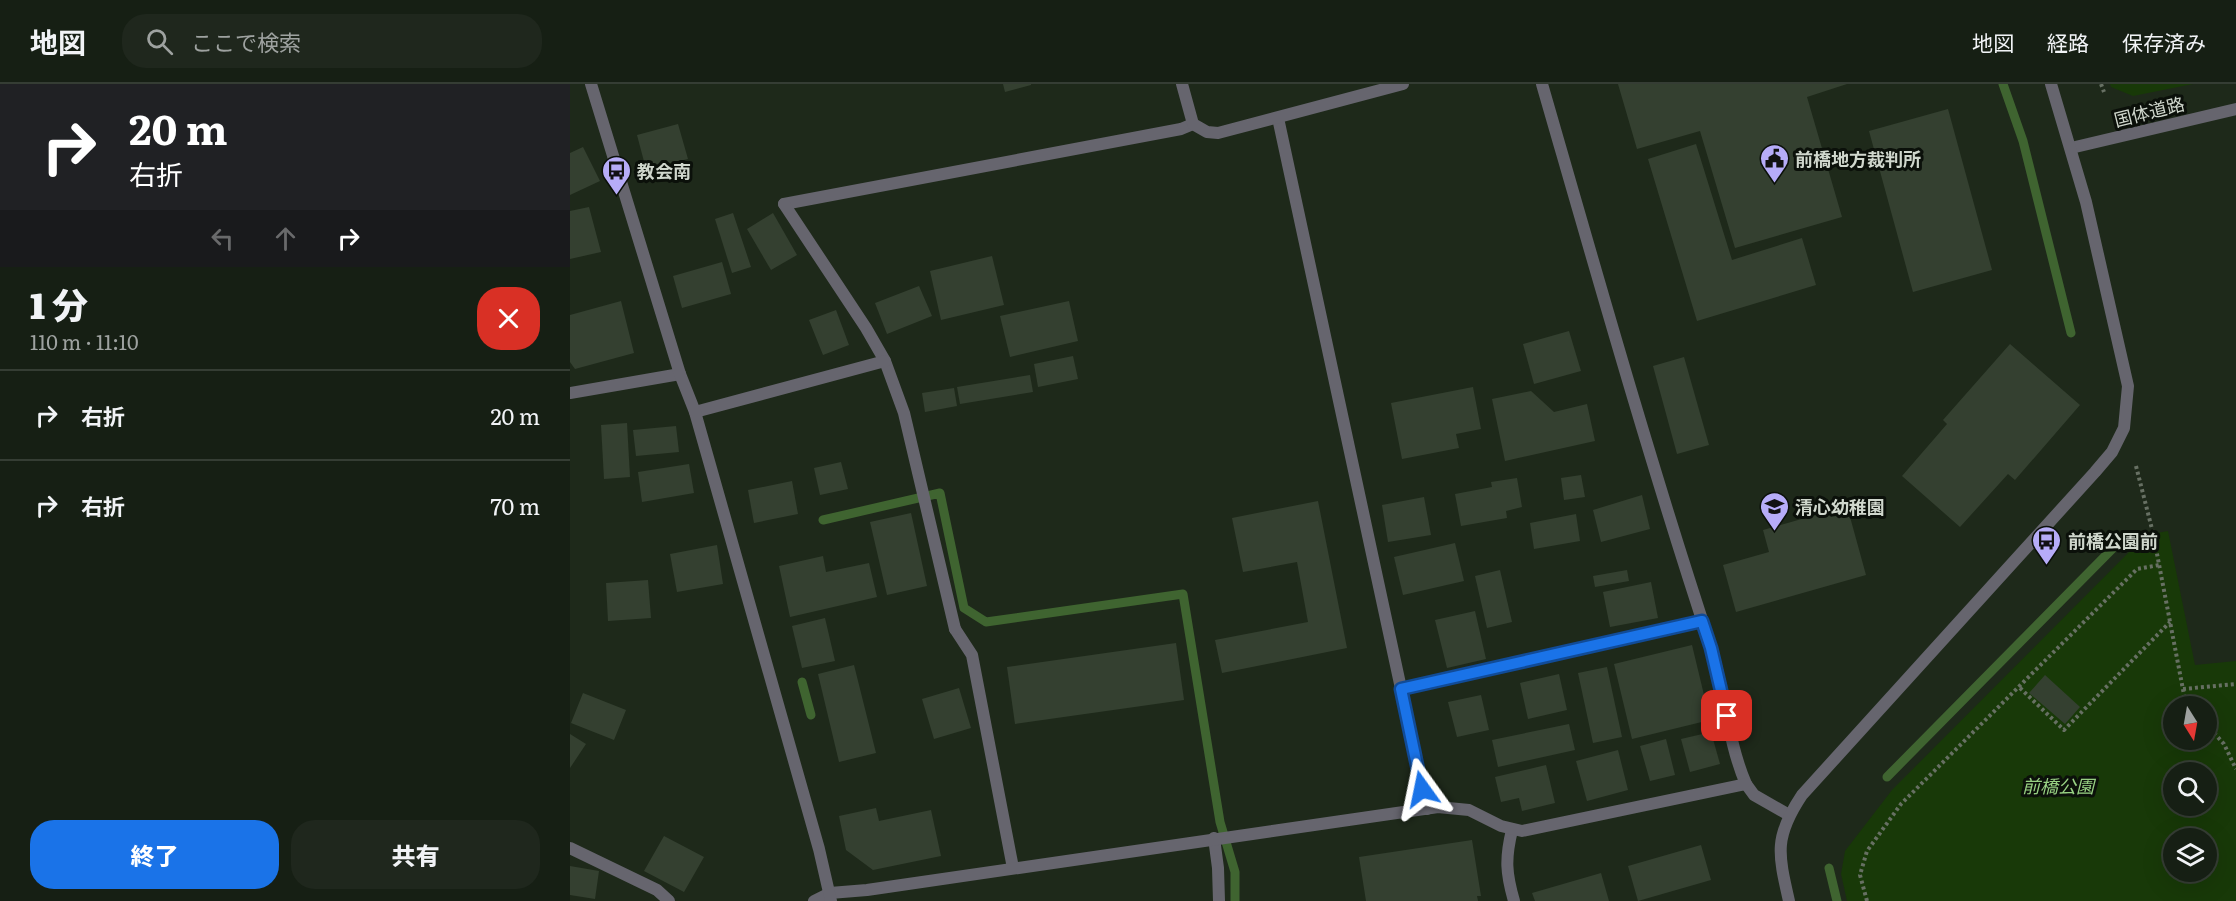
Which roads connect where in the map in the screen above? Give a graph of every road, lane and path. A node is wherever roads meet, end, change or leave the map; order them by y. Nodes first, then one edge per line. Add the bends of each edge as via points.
1 (591, 84) edge
2 (1182, 84) edge
3 (1403, 84) edge
4 (1542, 84) edge
5 (2051, 84) edge
6 (2102, 84) edge
7 (2104, 93) dead end
8 (2236, 109) edge
9 (1278, 118) junction
10 (1193, 124) junction
11 (2071, 148) junction
12 (885, 361) junction
13 (680, 374) junction
14 (570, 393) edge
15 (696, 412) junction
16 (2136, 465) dead end
17 (2159, 565) junction
18 (1702, 621) junction
19 (2170, 621) junction
20 (2236, 684) edge
21 (2020, 688) junction
22 (1401, 689) junction
23 (2183, 689) junction
24 (2184, 696) edge
25 (2217, 736) edge
26 (2236, 769) edge
27 (1746, 784) junction
28 (1427, 809) junction
29 (1789, 815) junction
30 (1512, 830) junction
31 (1214, 838) junction
32 (570, 848) edge
33 (1012, 868) junction
34 (830, 897) edge
35 (669, 901) edge
36 (814, 901) edge
37 (1219, 901) edge
38 (1514, 901) edge
39 (1789, 901) edge
40 (1867, 901) edge

1 - 13 street
2 - 10 street
3 - 9 street
4 - 18 street
5 - 11 street
6 - 7 path
8 - 11 street, 国体道路
9 - 10 street via 1218,133
9 - 22 street
10 - 12 street via 784,204
11 - 29 street via 2128,386 2124,428 2096,472
12 - 15 street
12 - 33 street via 904,413 955,629 972,656
13 - 14 street
13 - 15 street
15 - 34 street
16 - 17 path
17 - 19 path
17 - 21 path via 2137,569
18 - 22 street
18 - 27 street
19 - 21 path via 2064,730
19 - 23 path
20 - 23 path
21 - 40 path via 1894,813 1867,851 1860,875
22 - 28 street
23 - 24 path
25 - 26 path
27 - 29 street via 1754,795
27 - 30 street via 1534,830
28 - 30 street via 1459,808
28 - 31 street
29 - 39 street via 1780,844
30 - 38 street via 1506,863
31 - 33 street
31 - 37 street
32 - 35 street via 657,890
33 - 34 street
34 - 36 street

